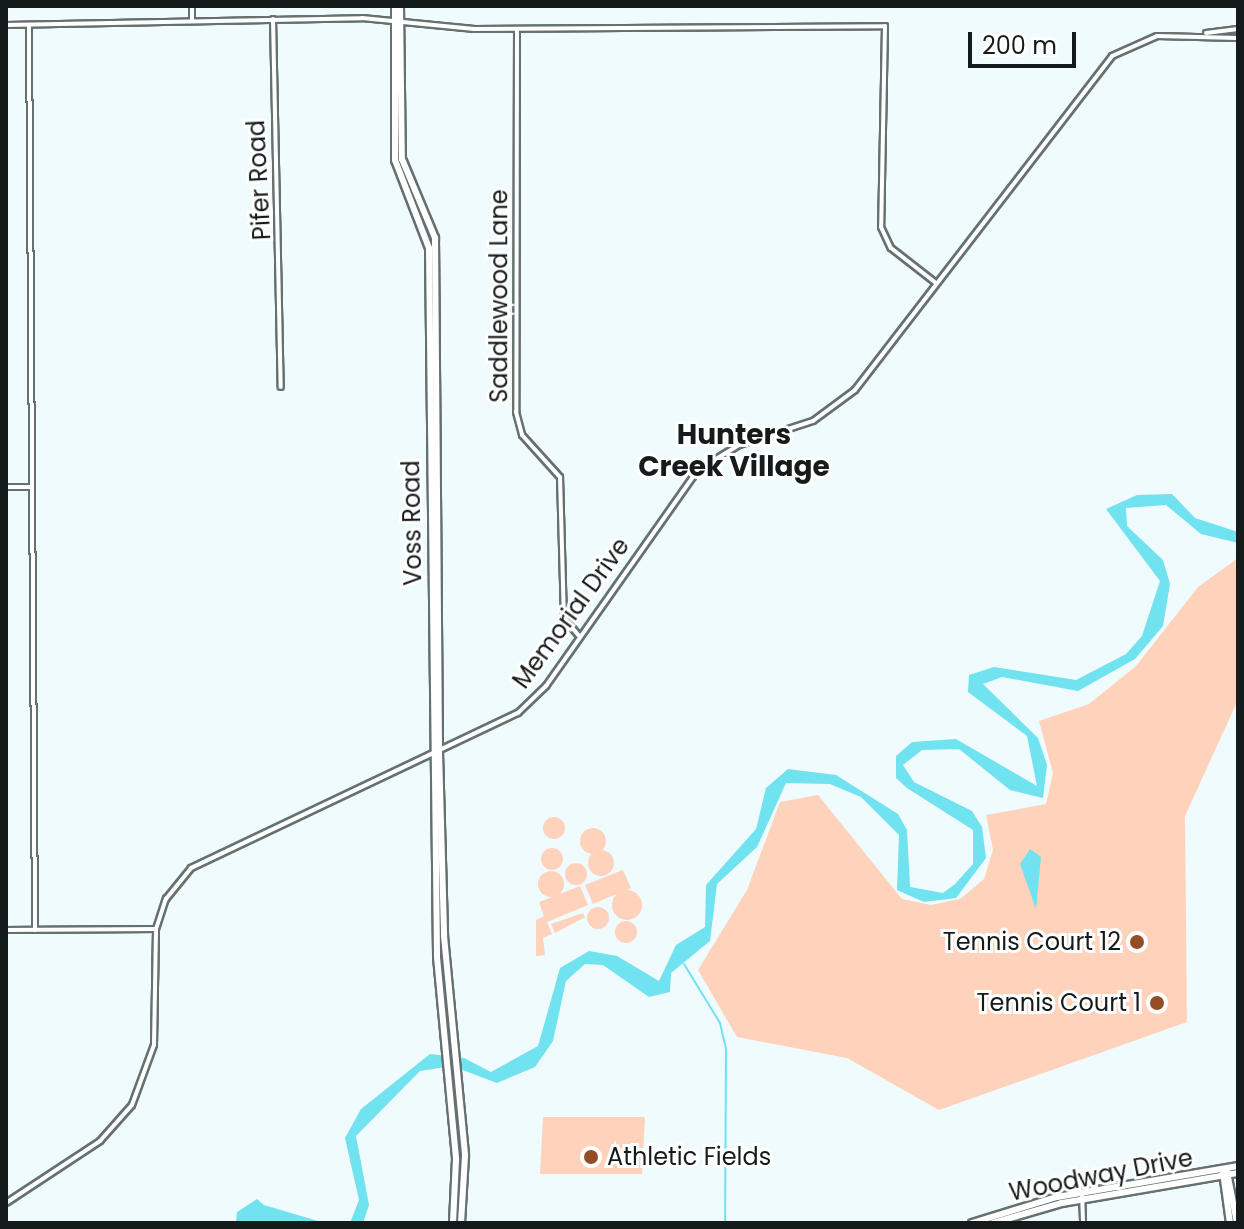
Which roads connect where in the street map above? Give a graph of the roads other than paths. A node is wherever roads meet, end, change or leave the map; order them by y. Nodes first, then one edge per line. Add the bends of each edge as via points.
1 (192, 6) edge
2 (397, 6) edge
3 (273, 19) junction
4 (192, 21) junction
5 (397, 22) junction
6 (6, 25) edge
7 (29, 25) junction
8 (517, 29) junction
9 (1238, 29) edge
10 (1203, 34) junction
11 (1238, 38) edge
12 (936, 283) junction
13 (281, 387) dead end
14 (6, 487) edge
15 (31, 487) junction
16 (579, 636) junction
17 (436, 754) junction
18 (156, 929) junction
19 (6, 930) edge
20 (35, 930) junction
21 (443, 977) junction
22 (462, 1119) junction
23 (453, 1126) junction
24 (1238, 1166) edge
25 (1225, 1173) junction
26 (1238, 1173) edge
27 (1079, 1195) junction
28 (6, 1203) edge
29 (453, 1223) edge
30 (461, 1223) edge
31 (972, 1223) edge
32 (993, 1223) edge
33 (1083, 1223) edge
34 (1230, 1223) edge
35 (1237, 1223) edge

1 - 4 street
2 - 5 main road, Voss Road
3 - 4 street
3 - 5 street
3 - 13 street, Pifer Road
4 - 7 street
5 - 8 street
5 - 17 main road, Voss Road via 395,160 432,248
6 - 7 street
7 - 15 street
8 - 12 street via 885,26 881,227 891,248
8 - 16 street, Saddlewood Lane via 516,412 522,435 560,477 564,618
9 - 10 street, Memorial Drive
10 - 11 street, Memorial Drive
10 - 12 street, Memorial Drive via 1157,36 1112,56
12 - 16 street, Memorial Drive via 834,408 724,451 698,470
14 - 15 street
15 - 20 street
16 - 17 street, Memorial Drive via 518,713
17 - 18 street, Memorial Drive via 200,862 175,886
17 - 21 main road, Voss Road
18 - 20 street
18 - 28 street, Memorial Drive via 154,1045 132,1105 100,1141
19 - 20 street
21 - 22 main road, Voss Road
21 - 23 main road, Voss Road
22 - 23 main road
22 - 30 main road, Voss Road
23 - 29 main road, Voss Road
24 - 25 main road, Woodway Drive
25 - 26 main road, Woodway Drive
25 - 27 main road, Woodway Drive
25 - 34 main road
25 - 35 main road
27 - 31 main road, Woodway Drive
27 - 32 main road, Woodway Drive
27 - 33 street

